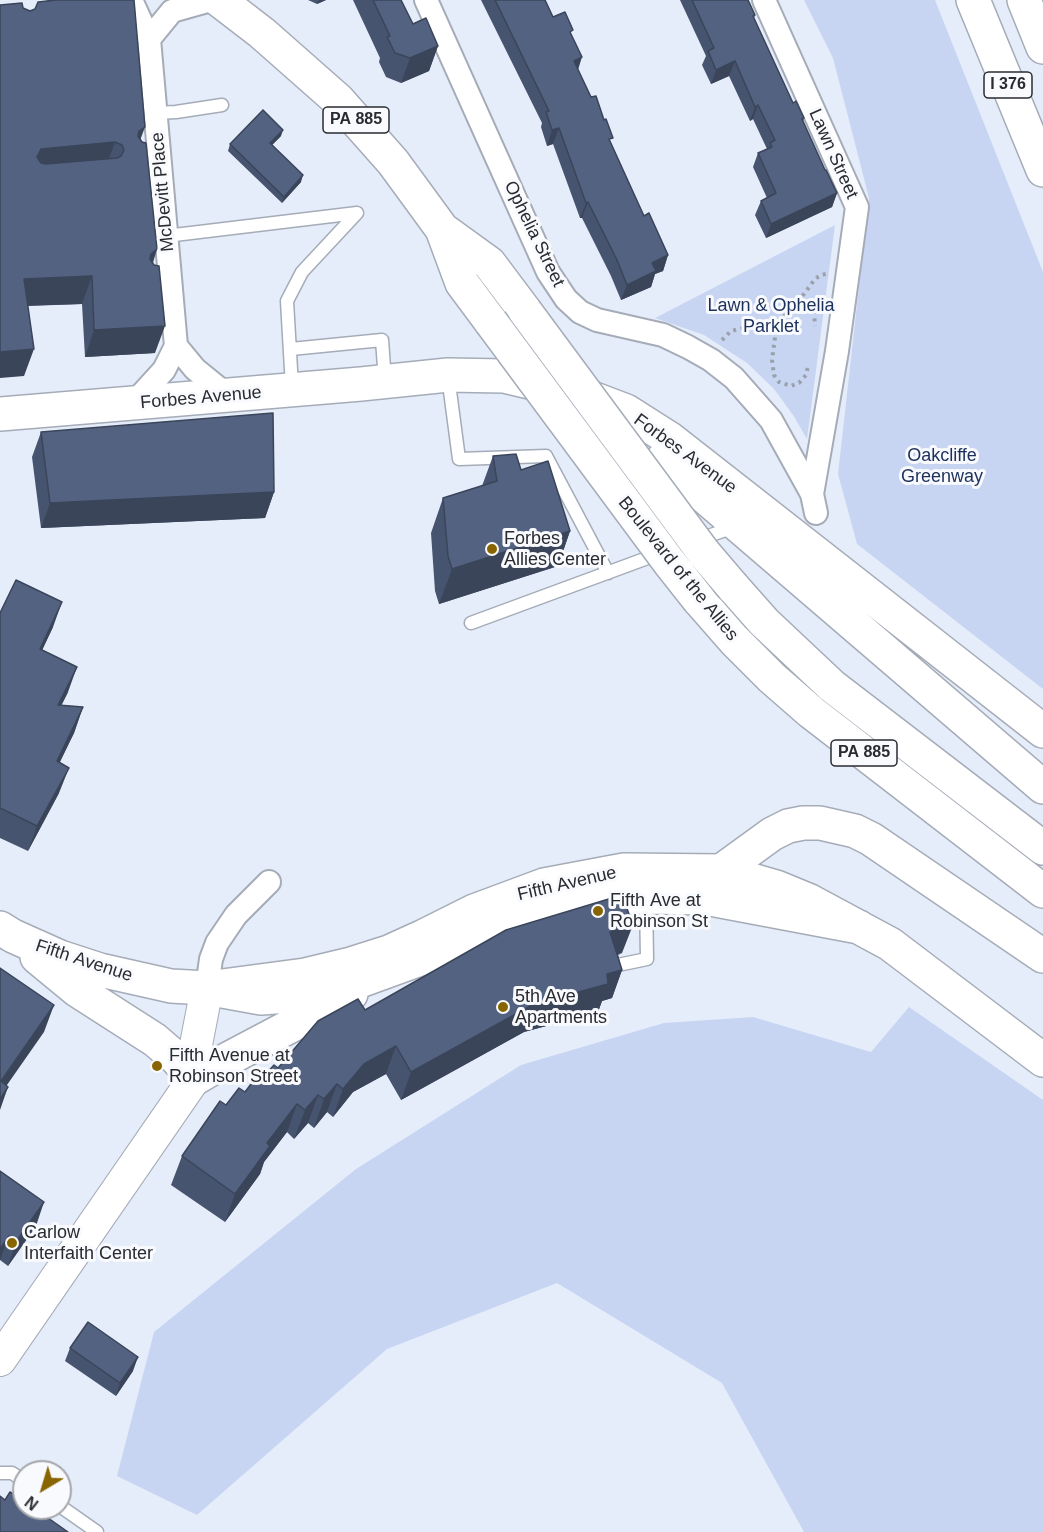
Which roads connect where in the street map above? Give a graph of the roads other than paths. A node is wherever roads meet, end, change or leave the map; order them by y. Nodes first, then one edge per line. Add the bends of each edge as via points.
1 (131, 0) edge
2 (211, 0) edge
3 (219, 0) edge
4 (426, 0) edge
5 (764, 0) edge
6 (973, 0) edge
7 (1024, 0) edge
8 (149, 39) junction
9 (1043, 47) edge
10 (222, 105) dead end
11 (156, 113) junction
12 (1043, 170) edge
13 (442, 229) junction
14 (166, 236) junction
15 (176, 346) junction
16 (291, 349) junction
17 (448, 375) junction
18 (385, 382) junction
19 (553, 389) junction
20 (292, 390) junction
21 (227, 395) junction
22 (132, 405) junction
23 (0, 414) edge
24 (814, 504) joint
25 (738, 525) junction
26 (608, 573) junction
27 (471, 623) dead end
28 (1039, 728) edge
29 (1043, 787) edge
30 (1043, 848) edge
31 (721, 871) junction
32 (269, 882) dead end
33 (1043, 891) edge
34 (646, 897) junction
35 (859, 927) junction
36 (6, 932) edge
37 (1043, 956) edge
38 (613, 966) edge
39 (386, 972) junction
40 (207, 988) junction
41 (1043, 1060) edge
42 (194, 1079) junction
43 (0, 1360) edge
44 (72, 1514) edge
45 (97, 1532) edge

1 - 8 street, McDevitt Place
2 - 8 street via 172,11
3 - 13 main road, Boulevard of the Allies / PA 885 via 338,100 393,162
4 - 24 street, Ophelia Street via 548,272 566,299 597,320 663,335 688,346 734,378 771,420
5 - 24 street, Lawn Street via 857,207
6 - 12 main road, I 376
7 - 9 main road
8 - 11 street, McDevitt Place
10 - 11 lane
11 - 14 street, McDevitt Place via 152,160
13 - 30 main road, Boulevard of the Allies / PA 885, bridge via 489,263 704,553 764,622 832,686
13 - 33 main road, Boulevard of the Allies / PA 885, bridge via 462,283 662,553 734,640 811,712
14 - 15 street, McDevitt Place via 164,283
14 - 16 lane via 357,213 302,272 287,302
15 - 21 street via 195,369
15 - 22 street via 164,370
16 - 18 lane via 382,340
16 - 20 lane
17 - 18 main road, Forbes Avenue
17 - 19 main road, Forbes Avenue via 504,376
17 - 26 lane via 459,459 546,456
18 - 20 main road, Forbes Avenue
19 - 25 main road via 634,438
19 - 28 main road, Forbes Avenue via 605,402 670,439
20 - 21 main road, Forbes Avenue
21 - 22 main road, Forbes Avenue
22 - 23 main road, Forbes Avenue
25 - 26 lane
25 - 29 main road
26 - 27 lane
31 - 35 main road, Fifth Avenue via 776,887
31 - 37 main road via 788,826 837,825 887,848
31 - 40 main road, Fifth Avenue via 624,870 544,885 474,911 389,952 351,964 305,975
32 - 40 street via 236,915 217,943
34 - 35 main road, Fifth Avenue via 705,898
34 - 38 lane via 647,958
34 - 39 main road, Fifth Avenue via 572,899 535,908
35 - 41 main road, Fifth Avenue via 890,944
36 - 40 main road, Fifth Avenue via 100,970 171,986
36 - 42 main road via 77,990 155,1040
39 - 40 main road, Fifth Avenue via 302,995 261,998
39 - 42 main road
40 - 42 street via 194,1055
42 - 43 street
44 - 45 lane

